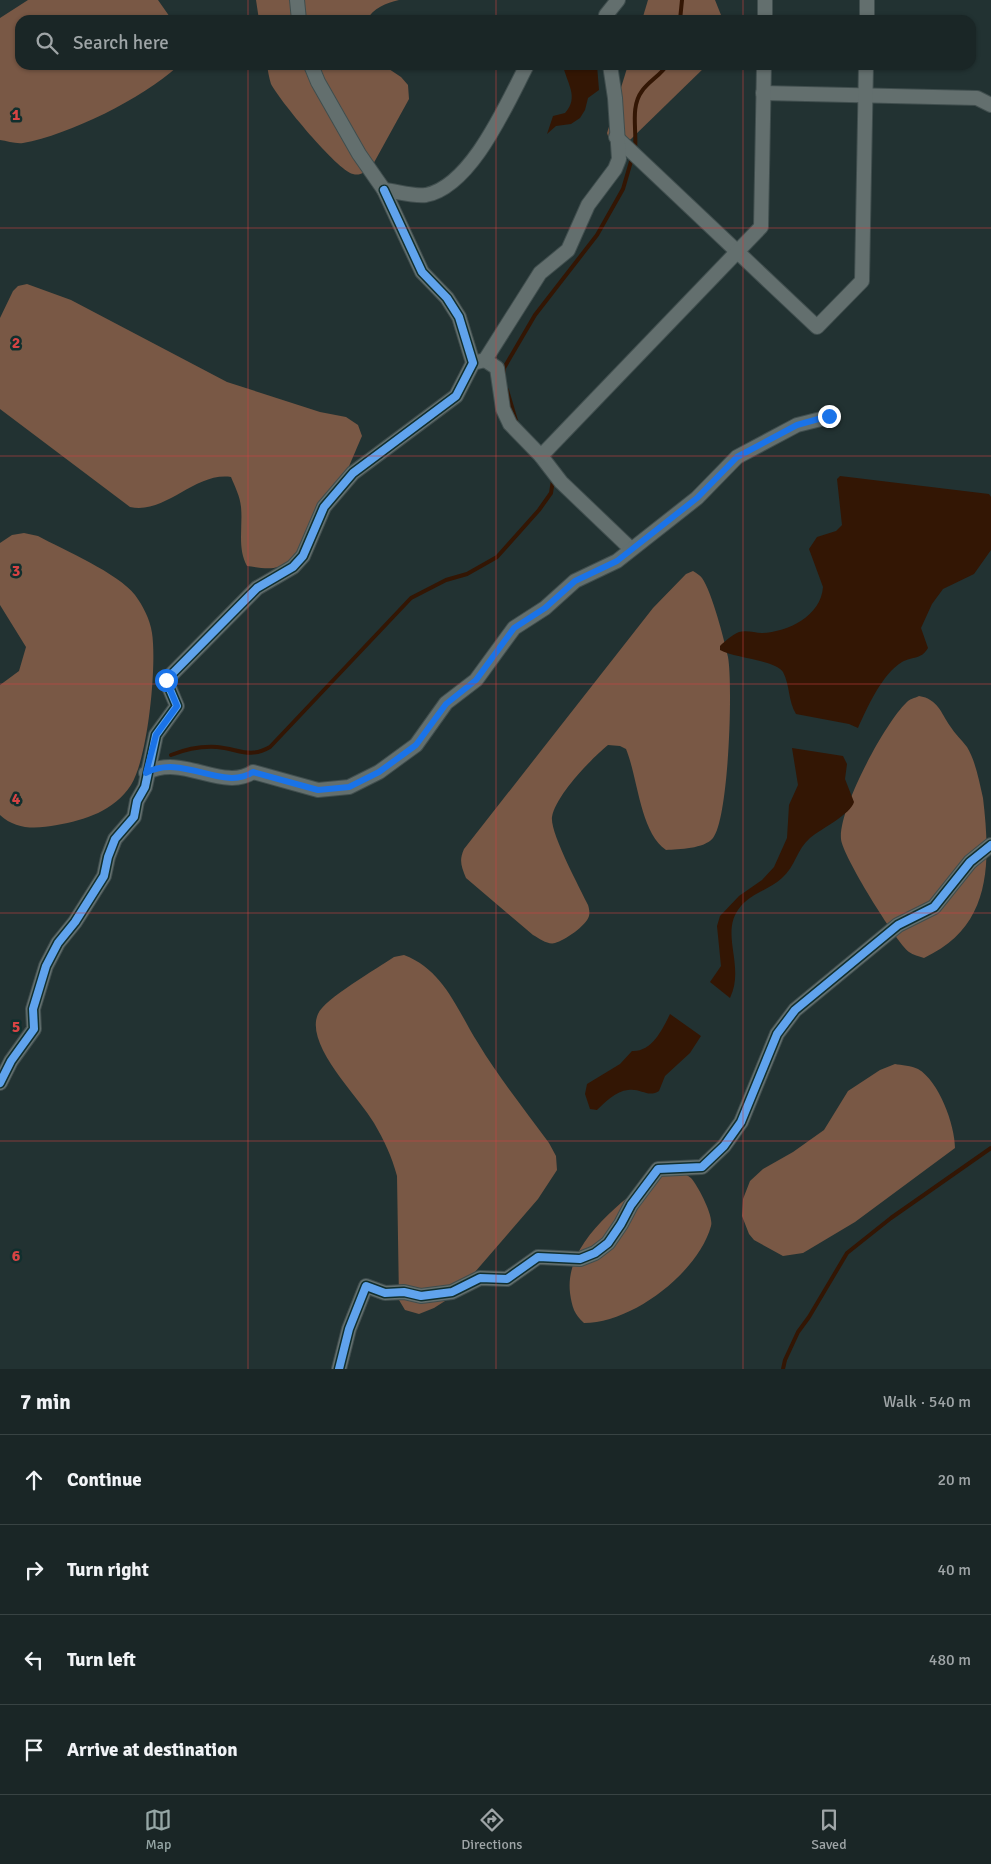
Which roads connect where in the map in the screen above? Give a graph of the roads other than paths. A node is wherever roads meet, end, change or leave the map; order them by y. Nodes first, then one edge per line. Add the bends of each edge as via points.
1 (296, 0) edge
2 (618, 0) edge
3 (765, 0) edge
4 (867, 0) edge
5 (298, 15) edge
6 (606, 15) edge
7 (765, 15) edge
8 (867, 15) edge
9 (313, 70) edge
10 (524, 70) edge
11 (611, 70) edge
12 (764, 70) edge
13 (866, 70) edge
14 (763, 93) junction
15 (865, 94) junction
16 (991, 105) edge
17 (616, 137) junction
18 (384, 190) junction
19 (738, 252) junction
20 (479, 362) junction
21 (829, 416) dead end
22 (541, 456) junction
23 (631, 549) junction
24 (146, 773) junction
25 (991, 845) edge
26 (0, 1083) edge
27 (339, 1369) edge

1 - 5 street
2 - 6 street
3 - 7 street
4 - 8 street
9 - 18 street via 355,146
10 - 18 street via 475,158 454,181 426,195
11 - 17 street
12 - 14 street
13 - 15 street
14 - 15 street
14 - 19 street via 761,227
15 - 16 street via 977,98
15 - 19 street via 862,281 817,327
17 - 19 street
17 - 20 street via 618,159 615,169 588,206 568,250 540,273
18 - 20 street via 422,272 447,298
19 - 22 street
20 - 22 street via 497,368 503,409 510,424
20 - 24 street via 456,396 353,473 324,507 303,556 292,567 257,588 166,680 177,706 156,735
21 - 23 street via 797,425 737,457 697,498
22 - 23 street via 561,482
23 - 24 street via 617,561 575,581 545,608 514,628 476,680 446,704 416,745 379,772 349,787 318,790 253,772 245,778 171,766 158,767
24 - 26 street via 145,787 137,801 134,817 115,839 104,876 46,966 33,1009 34,1029
25 - 27 street via 970,862 934,907 898,925 795,1010 777,1034 741,1122 724,1146 702,1167 658,1169 608,1243 580,1259 538,1257 507,1279 480,1278 452,1292 421,1296 404,1292 385,1293 366,1286 349,1329

